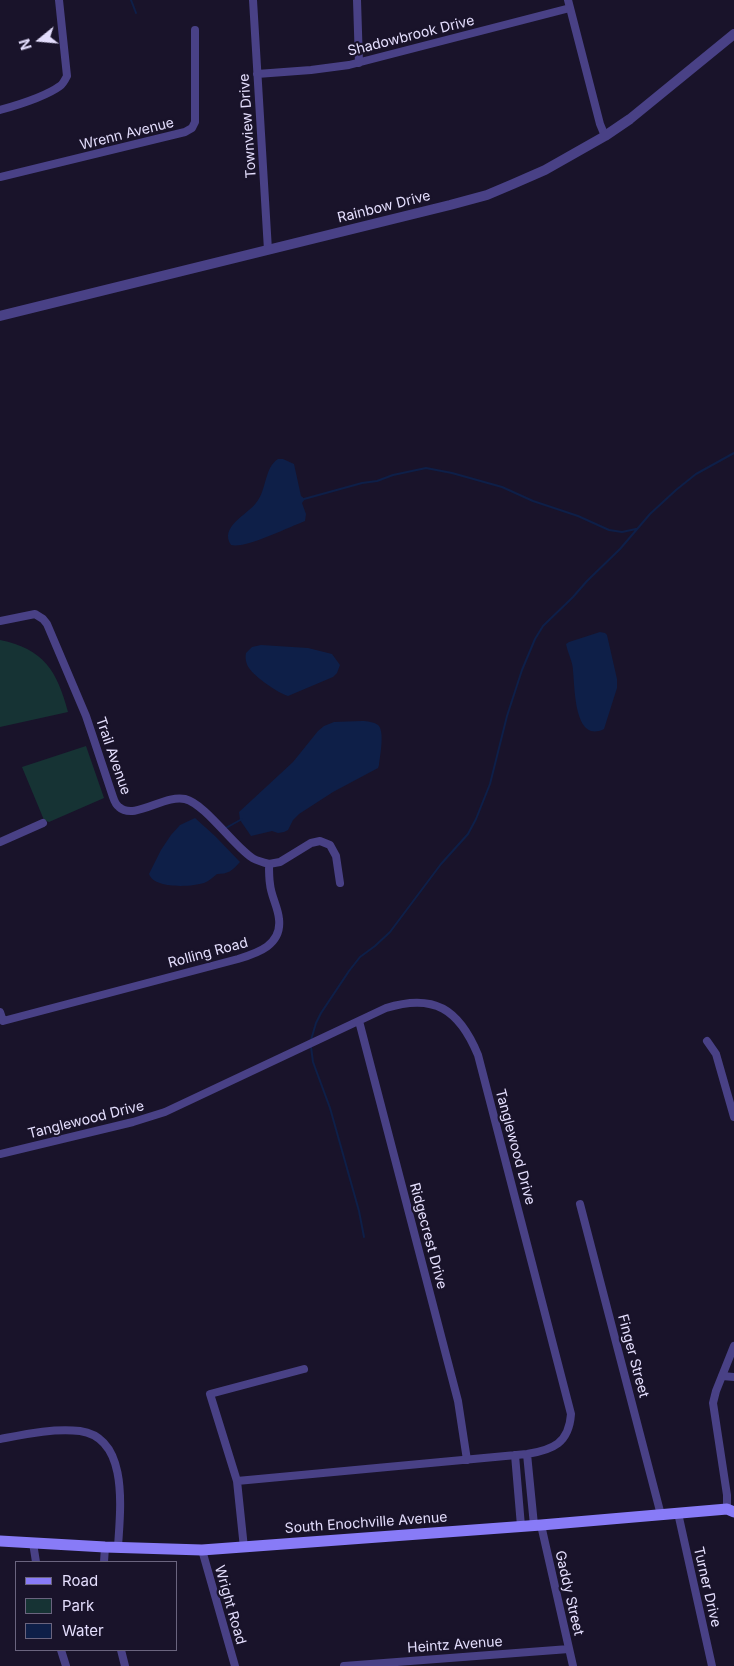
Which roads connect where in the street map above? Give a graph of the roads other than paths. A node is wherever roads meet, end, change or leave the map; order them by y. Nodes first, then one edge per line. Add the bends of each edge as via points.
1 (59, 0) edge
2 (253, 0) edge
3 (357, 0) edge
4 (569, 4) edge
5 (195, 30) dead end
6 (734, 34) edge
7 (359, 63) junction
8 (257, 74) junction
9 (0, 110) edge
10 (605, 136) junction
11 (0, 177) edge
12 (268, 250) junction
13 (0, 316) edge
14 (0, 621) edge
15 (43, 823) dead end
16 (0, 842) edge
17 (269, 864) junction
18 (340, 883) dead end
19 (0, 1012) edge
20 (359, 1021) junction
21 (707, 1041) dead end
22 (734, 1117) edge
23 (0, 1154) edge
24 (580, 1204) dead end
25 (734, 1346) edge
26 (304, 1369) dead end
27 (722, 1376) junction
28 (734, 1377) edge
29 (0, 1438) edge
30 (527, 1454) junction
31 (515, 1455) junction
32 (468, 1460) junction
33 (237, 1481) junction
34 (732, 1510) edge
35 (678, 1514) junction
36 (661, 1515) junction
37 (538, 1525) junction
38 (521, 1526) junction
39 (0, 1541) edge
40 (32, 1543) junction
41 (104, 1547) junction
42 (118, 1547) junction
43 (244, 1548) junction
44 (202, 1550) junction
45 (36, 1561) edge
46 (104, 1561) edge
47 (569, 1648) junction
48 (61, 1651) edge
49 (120, 1651) edge
50 (66, 1666) edge
51 (125, 1666) edge
52 (235, 1666) edge
53 (344, 1666) edge
54 (573, 1666) edge
55 (712, 1666) edge

1 - 9 street via 67,76 61,85 46,93
2 - 8 street, Townview Drive
3 - 7 street
4 - 7 street, Shadowbrook Drive
4 - 10 street
5 - 11 street, Wrenn Avenue via 195,122 192,128
6 - 10 street, Rainbow Drive
7 - 8 street, Shadowbrook Drive
8 - 12 street, Townview Drive
10 - 12 street, Rainbow Drive via 545,170 487,194
12 - 13 street, Rainbow Drive
14 - 17 street, Trail Avenue via 35,614 47,624 86,716 119,807 127,812 175,798 186,799 199,806 252,858
15 - 16 street
17 - 18 street via 280,862 320,841 330,845 336,856
17 - 19 street, Rolling Road via 270,885 279,919 278,931 267,948 238,959 3,1021
20 - 23 street, Tanglewood Drive via 165,1112
20 - 30 street, Tanglewood Drive via 402,1003 438,1005 471,1037 478,1054 571,1414 570,1426 557,1445
20 - 32 street, Ridgecrest Drive via 458,1401
21 - 22 street via 716,1054
24 - 36 street, Finger Street
25 - 27 street
26 - 33 street via 210,1394
27 - 28 street
27 - 34 street via 713,1403
29 - 42 street via 44,1432 82,1432 95,1436 106,1446 118,1470 120,1485
30 - 31 street, Tanglewood Drive
30 - 37 street, Gaddy Street
31 - 32 street, Tanglewood Drive
31 - 38 street
32 - 33 street, Tanglewood Drive
33 - 43 street
34 - 35 main road, South Enochville Avenue
35 - 36 main road, South Enochville Avenue
35 - 55 street, Turner Drive
36 - 37 main road, South Enochville Avenue
37 - 38 main road, South Enochville Avenue
37 - 47 street, Gaddy Street
38 - 43 main road, South Enochville Avenue
39 - 40 main road, South Enochville Avenue
40 - 41 main road, South Enochville Avenue
40 - 45 street
41 - 42 main road, South Enochville Avenue
41 - 46 street
42 - 44 main road, South Enochville Avenue
43 - 44 main road, South Enochville Avenue
44 - 52 street, Wright Road
47 - 53 street, Heintz Avenue
47 - 54 street, Gaddy Street
48 - 50 street
49 - 51 street

